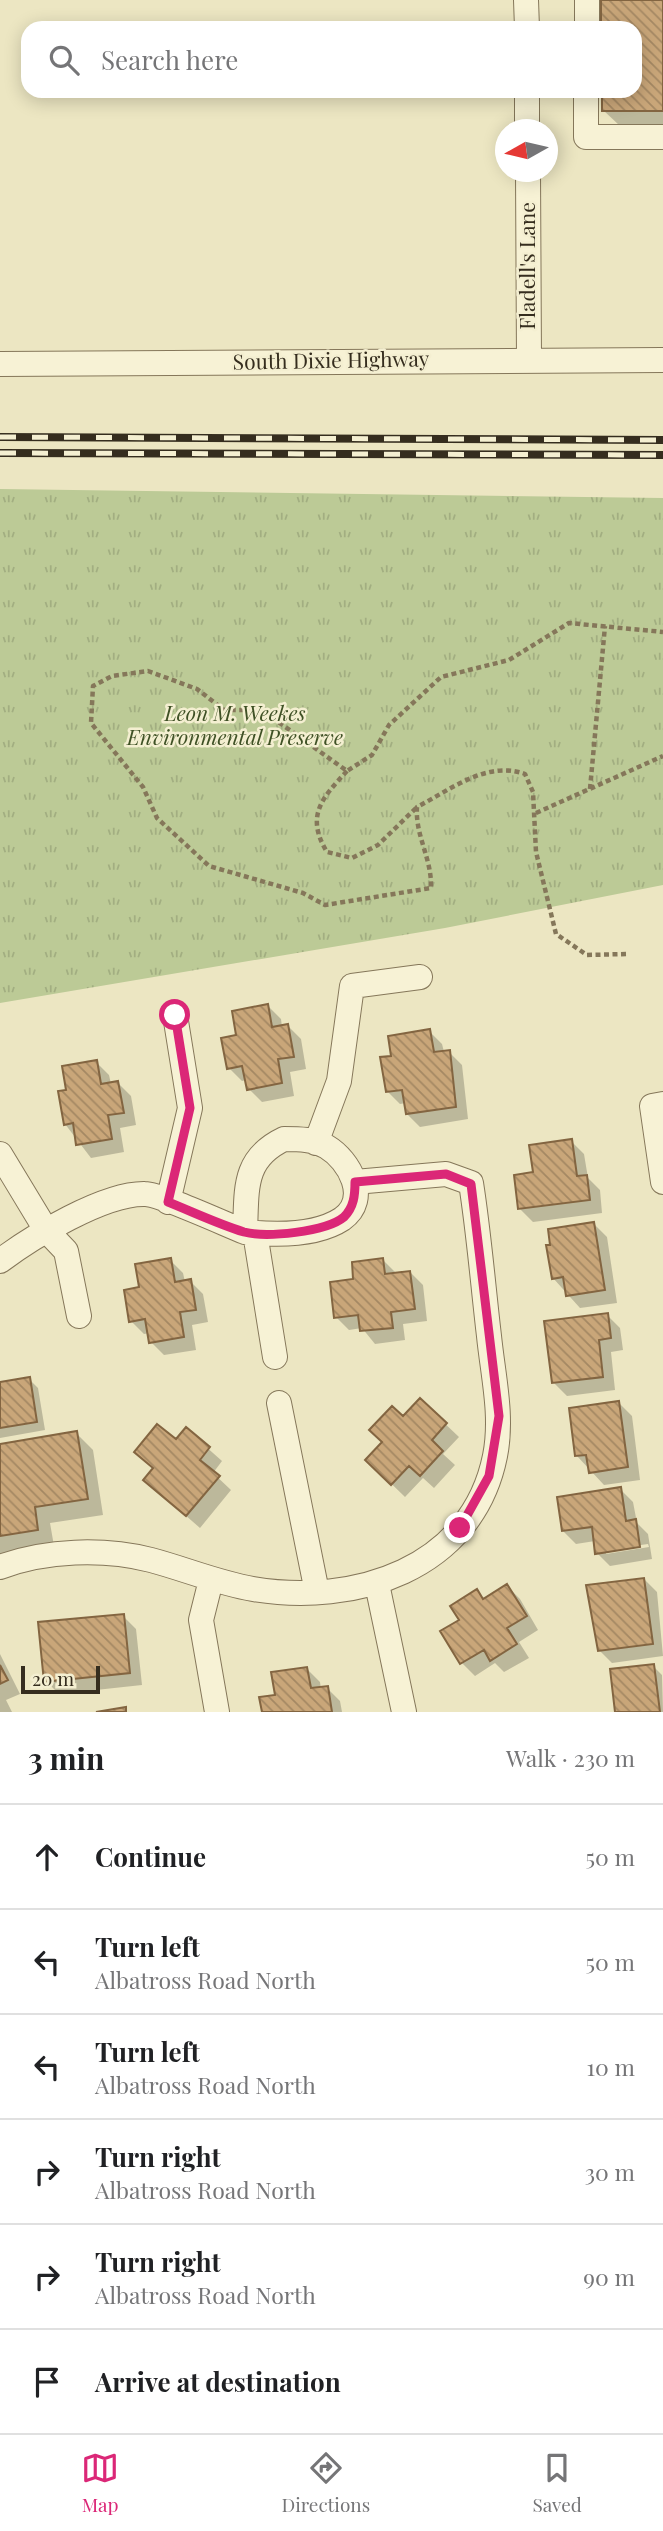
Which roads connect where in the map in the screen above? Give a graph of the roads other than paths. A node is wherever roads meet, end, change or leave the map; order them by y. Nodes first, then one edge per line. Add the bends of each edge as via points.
1 (526, 0) edge
2 (587, 0) edge
3 (527, 21) edge
4 (587, 21) edge
5 (527, 98) edge
6 (586, 98) edge
7 (527, 119) edge
8 (663, 137) edge
9 (528, 182) edge
10 (529, 359) junction
11 (663, 360) edge
12 (0, 364) edge
13 (420, 977) dead end
14 (175, 1015) dead end
15 (658, 1105) edge
16 (316, 1143) junction
17 (0, 1154) edge
18 (355, 1182) junction
19 (663, 1182) edge
20 (168, 1202) junction
21 (46, 1230) junction
22 (250, 1233) junction
23 (0, 1261) edge
24 (79, 1316) dead end
25 (275, 1357) dead end
26 (279, 1403) dead end
27 (0, 1567) edge
28 (211, 1580) junction
29 (377, 1584) junction
30 (317, 1592) junction
31 (217, 1712) edge
32 (404, 1712) edge

1 - 3 street
2 - 4 street
5 - 7 street
6 - 8 street via 586,137
9 - 10 street, Fladell's Lane
10 - 11 street, South Dixie Highway
10 - 12 street, South Dixie Highway
13 - 16 street via 352,986 339,1081
14 - 20 street via 190,1108
15 - 19 street
16 - 18 street via 342,1159
16 - 22 street via 284,1139 255,1160 249,1180
17 - 21 street
18 - 22 street via 355,1195 342,1218 292,1233
18 - 29 street via 446,1174 471,1184 499,1416 489,1476 460,1528 431,1556
20 - 21 street via 146,1194 109,1202
20 - 22 street
21 - 23 street
21 - 24 street via 66,1251
22 - 25 street
26 - 30 street
27 - 28 street via 50,1555 110,1553 150,1560
28 - 30 street via 254,1589
28 - 31 street via 201,1620
29 - 30 street
29 - 32 street

